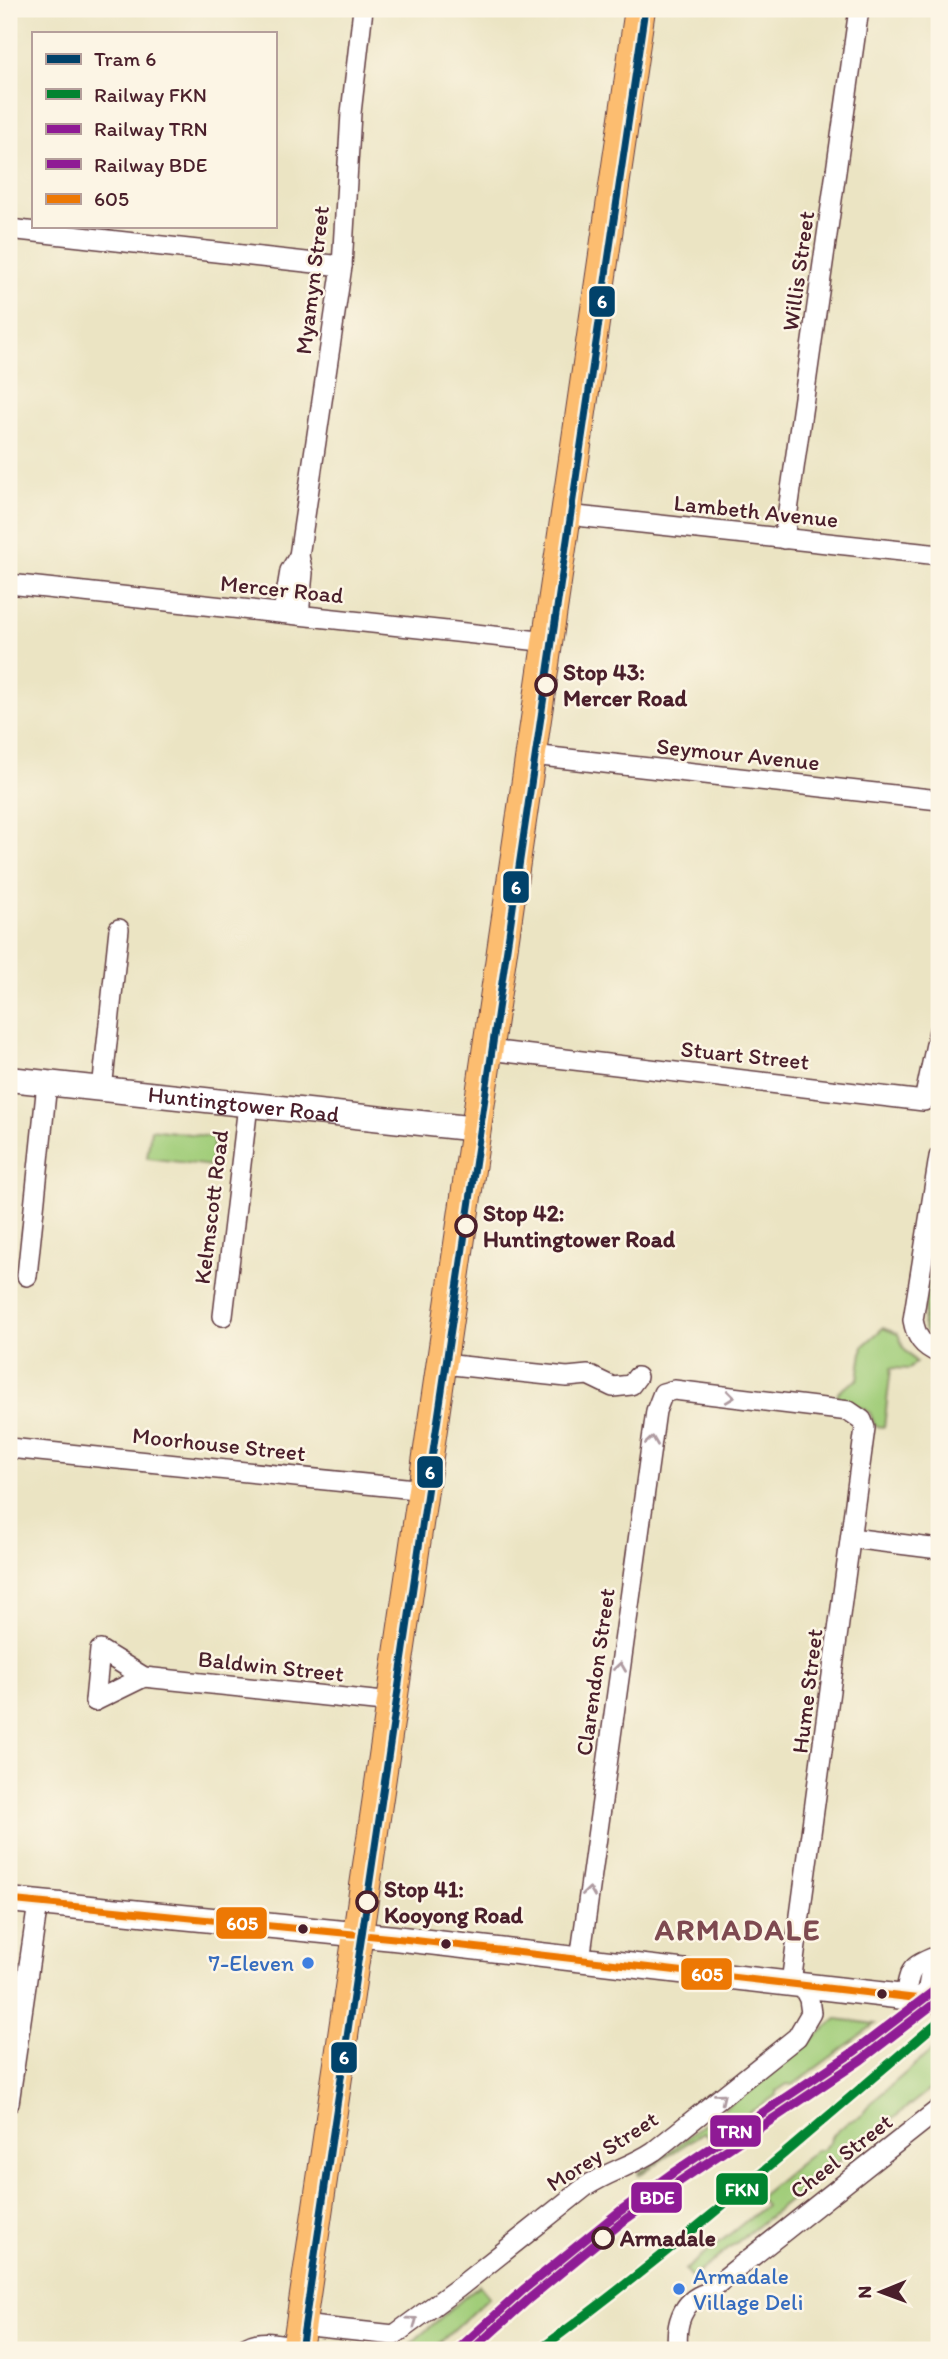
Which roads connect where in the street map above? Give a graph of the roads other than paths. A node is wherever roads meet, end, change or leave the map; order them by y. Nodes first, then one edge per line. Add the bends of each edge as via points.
1 (363, 9) edge
2 (640, 9) edge
3 (859, 9) edge
4 (9, 229) edge
5 (342, 266) junction
6 (567, 515) junction
7 (784, 539) junction
8 (939, 555) edge
9 (9, 584) edge
10 (291, 614) junction
11 (549, 642) junction
12 (532, 755) junction
13 (939, 800) edge
14 (119, 929) dead end
15 (939, 1030) edge
16 (488, 1050) junction
17 (9, 1079) edge
18 (47, 1083) junction
19 (102, 1090) junction
20 (248, 1105) junction
21 (477, 1129) junction
22 (939, 1157) edge
23 (27, 1276) dead end
24 (223, 1316) dead end
25 (939, 1353) edge
26 (443, 1364) junction
27 (637, 1377) dead end
28 (849, 1411) joint
29 (9, 1448) edge
30 (425, 1490) junction
31 (851, 1538) junction
32 (939, 1549) edge
33 (144, 1677) dead end
34 (393, 1703) junction
35 (9, 1900) edge
36 (38, 1903) junction
37 (359, 1936) junction
38 (938, 1956) edge
39 (580, 1960) junction
40 (797, 1984) junction
41 (922, 1996) edge
42 (9, 2103) edge
43 (939, 2109) edge
44 (299, 2341) edge
45 (243, 2350) edge
46 (681, 2350) edge

1 - 5 street, Myamyn Street
2 - 6 main road
3 - 7 street, Willis Street
4 - 5 street
5 - 10 street, Myamyn Street via 299,556 290,571
6 - 7 street, Lambeth Avenue
6 - 11 main road
7 - 8 street, Lambeth Avenue
9 - 10 street, Mercer Road
10 - 11 street, Mercer Road
11 - 12 main road
12 - 13 street, Seymour Avenue
12 - 16 main road
14 - 19 street
15 - 16 street, Stuart Street via 924,1101
16 - 21 main road
17 - 18 street, Huntingtower Road
18 - 19 street, Huntingtower Road
18 - 23 street
19 - 20 street, Huntingtower Road
20 - 21 street, Huntingtower Road
20 - 24 street, Kelmscott Road
21 - 26 main road
22 - 25 street via 913,1320 920,1341
26 - 27 street via 567,1377 588,1375 613,1387 631,1385
26 - 30 main road
28 - 31 street, Hume Street via 862,1420 865,1436
39 -> 28 street, Clarendon Street via 656,1411 663,1393 674,1390
29 - 30 street, Moorhouse Street
30 - 34 main road
31 - 32 street
31 - 40 street, Hume Street
33 - 34 street, Baldwin Street
34 - 37 main road
35 - 36 street
36 - 37 street
36 - 42 street
37 - 39 street
37 - 44 main road
38 - 41 street via 920,1961 909,1977
39 - 40 street
40 - 41 street
44 -> 40 street, Morey Street via 394,2335 585,2187 654,2151 797,2037 811,2013 809,1999
43 - 46 street, Cheel Street via 706,2293 691,2317 687,2343
44 - 45 street, Morey Street via 256,2343

